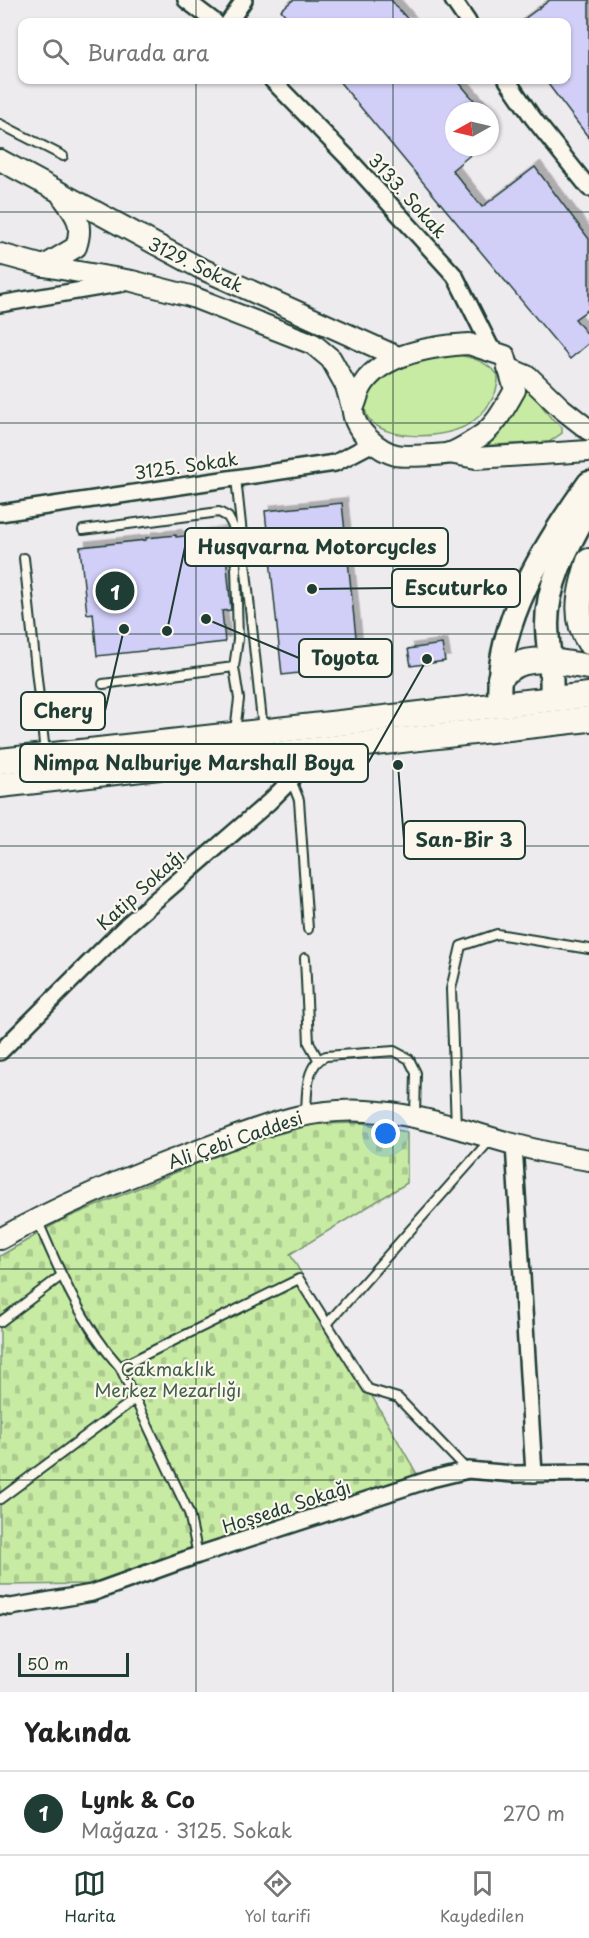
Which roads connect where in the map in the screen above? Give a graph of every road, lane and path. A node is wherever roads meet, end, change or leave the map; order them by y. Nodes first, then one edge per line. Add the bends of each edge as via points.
1 (186, 0) edge
2 (244, 0) edge
3 (453, 0) edge
4 (210, 18) edge
5 (232, 18) edge
6 (465, 18) edge
7 (276, 84) edge
8 (510, 84) edge
9 (0, 124) edge
10 (63, 156) dead end
11 (0, 160) edge
12 (589, 188) edge
13 (60, 193) junction
14 (0, 254) edge
15 (44, 266) junction
16 (132, 281) junction
17 (0, 304) edge
18 (493, 352) junction
19 (398, 357) junction
20 (508, 368) junction
21 (353, 411) junction
22 (589, 430) edge
23 (374, 443) junction
24 (589, 451) edge
25 (449, 453) junction
26 (236, 478) junction
27 (589, 483) edge
28 (589, 507) edge
29 (0, 513) edge
30 (83, 530) dead end
31 (24, 558) dead end
32 (589, 561) edge
33 (589, 642) edge
34 (551, 662) junction
35 (589, 667) edge
36 (234, 668) junction
37 (500, 678) junction
38 (103, 684) dead end
39 (589, 695) edge
40 (551, 698) junction
41 (500, 704) junction
42 (589, 719) edge
43 (519, 727) junction
44 (264, 731) junction
45 (235, 735) junction
46 (296, 752) junction
47 (45, 756) junction
48 (0, 761) edge
49 (291, 780) junction
50 (0, 785) edge
51 (308, 929) dead end
52 (589, 950) edge
53 (305, 958) dead end
54 (0, 1052) edge
55 (318, 1059) junction
56 (306, 1114) junction
57 (415, 1118) junction
58 (456, 1127) junction
59 (492, 1138) junction
60 (514, 1144) junction
61 (589, 1160) edge
62 (37, 1218) junction
63 (0, 1239) edge
64 (61, 1276) junction
65 (0, 1322) edge
66 (327, 1324) junction
67 (120, 1367) junction
68 (135, 1399) junction
69 (468, 1470) junction
70 (589, 1473) edge
71 (534, 1474) junction
72 (0, 1499) edge
73 (198, 1555) junction
74 (0, 1606) edge

1 - 4 street
2 - 5 street
3 - 6 street
7 - 18 street, 3133. Sokak via 455,276
8 - 12 street
9 - 10 lane
11 - 13 street, 3129. Sokak
13 - 15 street via 78,218 80,235 76,247
13 - 19 street, 3129. Sokak via 200,268
14 - 15 street
15 - 16 street
16 - 17 street
16 - 21 street via 190,296 313,344 331,359 346,386
18 - 19 street via 469,344 441,346
18 - 20 street via 505,356
19 - 21 street via 360,387
20 - 22 street via 529,377
20 - 25 street via 515,390 500,416 481,436
21 - 23 street via 362,432
23 - 25 street via 395,455
23 - 26 street, 3125. Sokak via 335,464
24 - 25 street via 476,458
26 - 29 street, 3125. Sokak
26 - 44 lane
27 - 37 main road via 547,547 522,596
28 - 34 main road via 567,547 551,590 547,624
30 - 36 lane via 219,512 228,517 235,530 238,639
31 - 47 lane
32 - 33 main road via 579,598 581,624
34 - 35 main road
34 - 37 main road via 520,663
34 - 40 main road
36 - 38 lane
36 - 45 lane via 239,699
37 - 41 main road
39 - 40 main road
40 - 41 main road
40 - 43 main road via 541,717
41 - 43 main road via 504,718
41 - 44 main road
42 - 43 main road
43 - 46 main road
44 - 45 main road
45 - 47 main road
46 - 49 street
46 - 50 main road
47 - 48 main road
49 - 51 lane via 299,800
49 - 54 street, Katip Sokağı via 127,925
52 - 58 lane via 496,934 460,946 451,989
53 - 55 lane via 309,1043
55 - 56 lane via 307,1089
55 - 57 lane via 394,1052 409,1059 416,1073
56 - 57 street, Ali Çebi Caddesi via 360,1111
56 - 62 street, Ali Çebi Caddesi via 128,1176
57 - 58 street, Ali Çebi Caddesi
58 - 59 street, Ali Çebi Caddesi
59 - 60 street, Ali Çebi Caddesi
59 - 66 lane
60 - 61 street, Ali Çebi Caddesi
60 - 71 street
62 - 63 street, Ali Çebi Caddesi
62 - 64 lane
64 - 65 lane
64 - 67 lane via 102,1347
66 - 67 lane via 299,1279
66 - 69 lane via 368,1389 398,1398
67 - 68 lane
68 - 72 lane
68 - 73 lane via 189,1513
69 - 71 street, Hoşseda Sokağı
69 - 73 street, Hoşseda Sokağı
70 - 71 street, Hoşseda Sokağı
73 - 74 street, Hoşseda Sokağı via 92,1593

